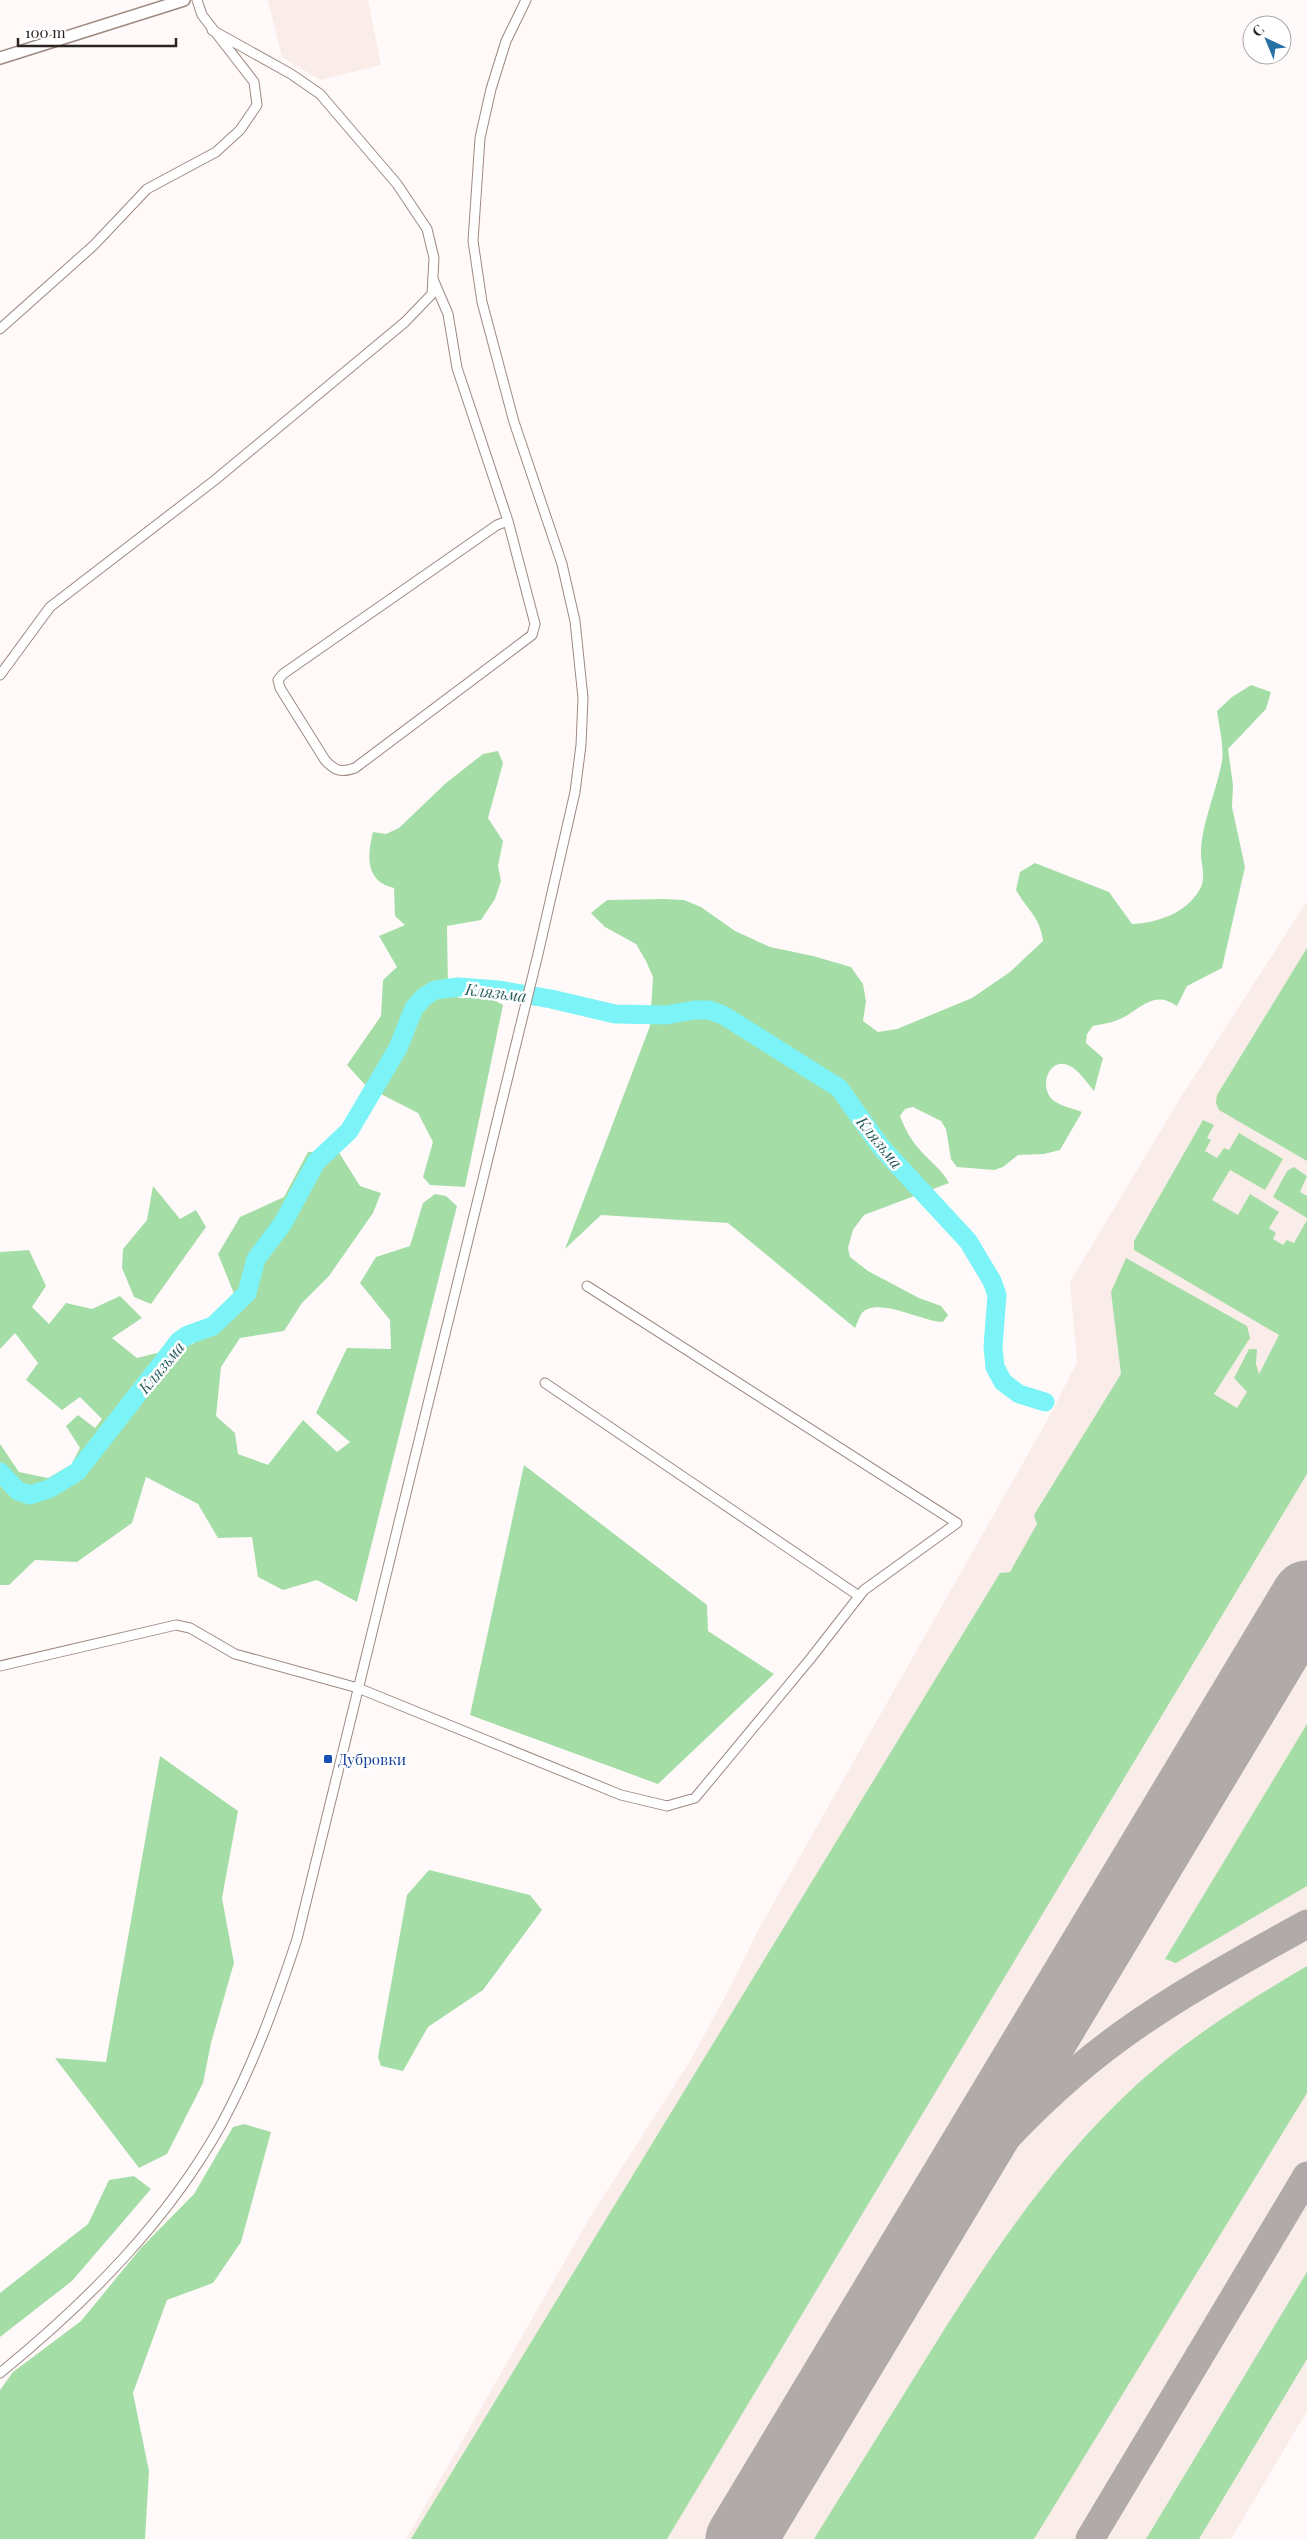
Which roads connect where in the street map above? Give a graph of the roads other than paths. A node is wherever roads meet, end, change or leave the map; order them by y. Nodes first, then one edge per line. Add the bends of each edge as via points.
1 (184, 0) edge
2 (197, 0) edge
3 (526, 0) edge
4 (212, 30) junction
5 (0, 58) edge
6 (433, 279) junction
7 (0, 329) edge
8 (508, 521) junction
9 (0, 675) edge
10 (587, 1286) dead end
11 (546, 1383) dead end
12 (859, 1596) junction
13 (0, 1666) edge
14 (358, 1688) junction
15 (0, 2372) edge

1 - 5 street
2 - 4 street
3 - 14 street via 506,41 480,138 473,241 482,302 514,422 562,564 575,621 583,698 581,745 575,792 521,1027
4 - 6 street via 320,94 397,184 428,229 434,258
4 - 7 street via 254,82 257,105 240,130 216,152 147,189 94,245
6 - 8 street via 448,314 458,368
6 - 9 street via 432,294 405,322 216,480 50,607
8 - 8 street via 535,624 532,635 355,768 344,772 334,769 325,760 278,680 497,525
10 - 12 street via 957,1523
11 - 12 street
12 - 14 street via 695,1798 667,1806 621,1795
13 - 14 street via 176,1625 190,1628 235,1654
14 - 15 street via 297,1939 266,2029 220,2125 184,2183 98,2286 51,2331

